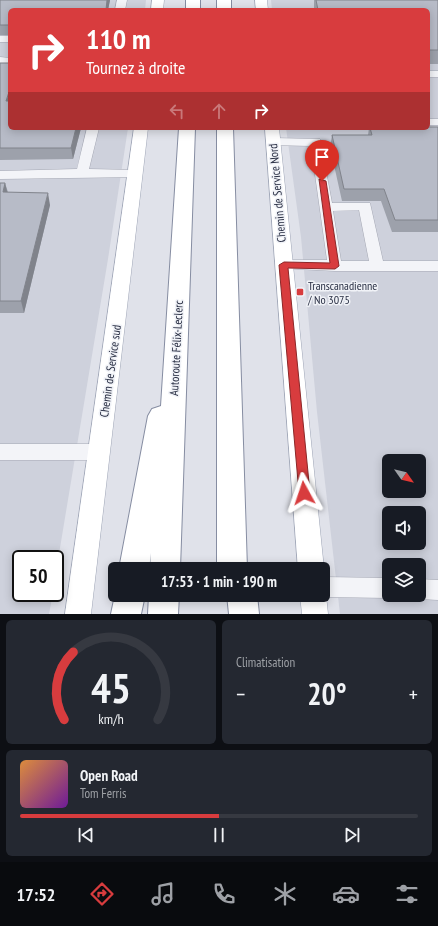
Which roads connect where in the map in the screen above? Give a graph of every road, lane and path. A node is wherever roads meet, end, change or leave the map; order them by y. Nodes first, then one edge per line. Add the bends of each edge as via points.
1 (93, 130) edge
2 (141, 130) edge
3 (187, 130) edge
4 (225, 130) edge
5 (272, 135) edge
6 (82, 173) junction
7 (135, 174) junction
8 (0, 175) edge
9 (326, 207) junction
10 (284, 265) junction
11 (335, 266) junction
12 (377, 266) junction
13 (438, 266) edge
14 (177, 322) junction
15 (0, 452) edge
16 (99, 452) junction
17 (231, 507) junction
18 (135, 562) edge
19 (165, 562) edge
20 (232, 562) edge
21 (238, 562) edge
22 (310, 562) edge
23 (330, 587) edge
24 (382, 588) edge
25 (426, 589) edge
26 (438, 590) edge
27 (129, 602) edge
28 (164, 602) edge
29 (233, 602) edge
30 (243, 602) edge
31 (314, 602) edge
32 (78, 614) edge
33 (126, 614) edge
34 (163, 614) edge
35 (233, 614) edge
36 (244, 614) edge
37 (315, 614) edge

1 - 6 lane
2 - 7 main road, Chemin de Service sud
3 - 14 highway, Autoroute Félix-Leclerc
4 - 17 highway
5 - 9 lane via 322,140
5 - 10 main road, Chemin de Service Nord
6 - 7 lane
6 - 8 lane
7 - 16 main road, Chemin de Service sud
9 - 11 lane
9 - 12 lane via 365,206
10 - 11 lane
10 - 22 main road, Chemin de Service Nord
11 - 12 lane
12 - 13 lane
14 - 18 highway
14 - 19 highway, Autoroute Félix-Leclerc
15 - 16 lane
16 - 32 main road, Chemin de Service sud
17 - 20 highway
17 - 21 highway
23 - 24 lane
25 - 26 lane
27 - 33 highway
28 - 34 highway
29 - 35 highway
30 - 36 highway
31 - 37 main road

